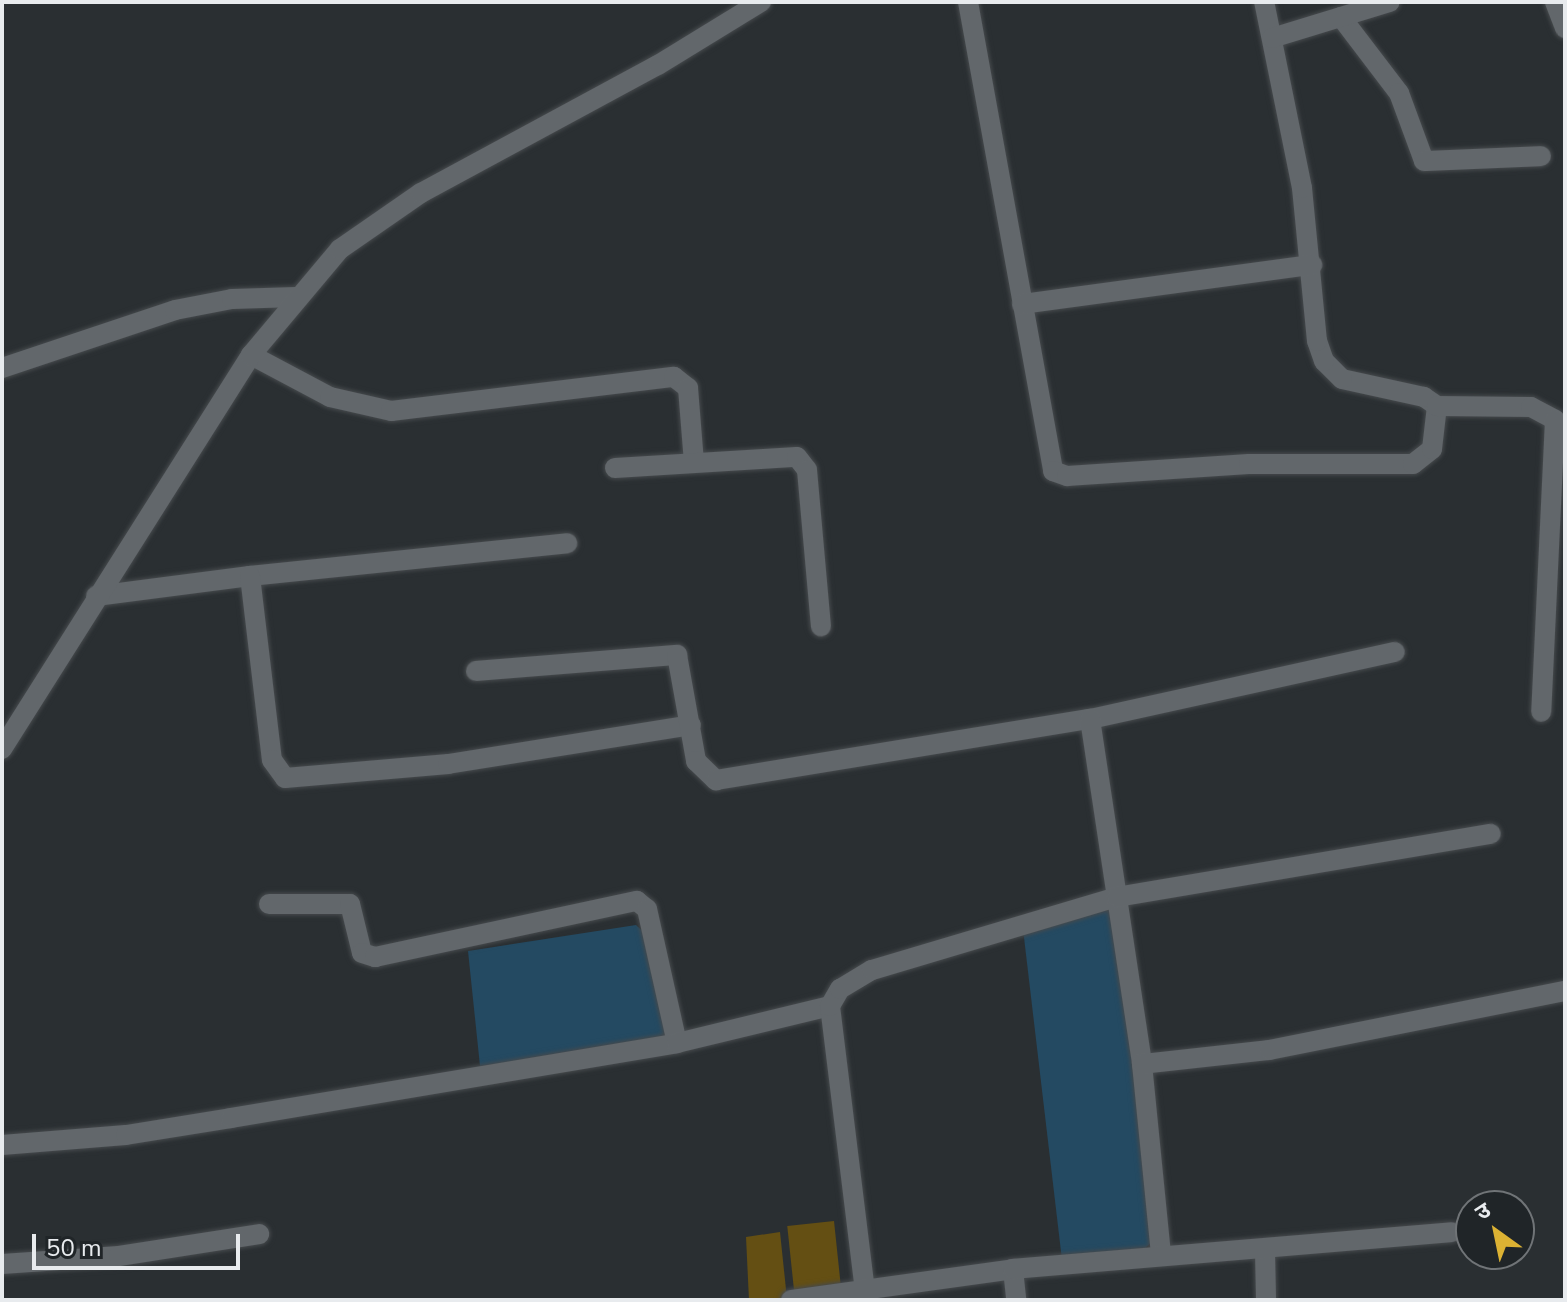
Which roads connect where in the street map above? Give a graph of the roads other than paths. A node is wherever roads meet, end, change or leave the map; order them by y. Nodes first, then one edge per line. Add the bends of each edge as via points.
1 (761, 2) edge
2 (968, 2) edge
3 (1264, 2) edge
4 (1390, 2) edge
5 (1555, 2) edge
6 (1341, 17) junction
7 (1565, 28) edge
8 (1272, 38) junction
9 (1541, 156) dead end
10 (1312, 265) junction
11 (296, 297) junction
12 (1022, 304) junction
13 (251, 355) junction
14 (2, 368) edge
15 (1437, 406) junction
16 (694, 462) junction
17 (615, 468) dead end
18 (567, 543) dead end
19 (250, 576) junction
20 (96, 596) junction
21 (821, 626) dead end
22 (1395, 652) dead end
23 (476, 671) dead end
24 (1541, 712) dead end
25 (1090, 719) junction
26 (691, 725) junction
27 (2, 749) edge
28 (1491, 834) dead end
29 (1117, 897) junction
30 (269, 904) dead end
31 (1565, 991) edge
32 (830, 1006) junction
33 (677, 1043) junction
34 (1142, 1064) junction
35 (2, 1145) edge
36 (1451, 1232) dead end
37 (259, 1234) dead end
38 (1265, 1251) junction
39 (1161, 1255) junction
40 (2, 1264) edge
41 (1013, 1269) junction
42 (865, 1291) junction
43 (791, 1300) edge
44 (1016, 1300) edge
45 (1266, 1300) edge

1 - 11 street via 368,226
2 - 12 street
3 - 8 street
4 - 6 street
5 - 7 street
6 - 8 street
6 - 9 street via 1399,93 1424,161
8 - 10 street
10 - 12 street
10 - 15 street via 1317,341 1330,370 1364,388 1424,397
11 - 13 street
11 - 14 street via 191,306
12 - 15 street via 1045,456 1060,476 1249,464 1413,464 1432,449
13 - 16 street via 330,397 391,411 674,377 683,380 690,399
13 - 20 street
15 - 24 street via 1531,407 1555,420
16 - 17 street
16 - 21 street via 788,455 804,463
18 - 19 street
19 - 20 street
19 - 26 street via 272,760 285,778 448,764
20 - 27 street
22 - 25 street
23 - 26 street via 677,655
25 - 26 street via 716,780 696,761
25 - 29 street
28 - 29 street
29 - 32 street via 872,970 840,989
29 - 34 street
30 - 33 street via 350,904 362,953 375,957 637,901 647,909
31 - 34 street via 1269,1050
32 - 33 street
32 - 42 street
33 - 35 street via 126,1135
34 - 39 street
36 - 38 street
37 - 40 street via 119,1256
38 - 39 street
38 - 45 street
39 - 41 street
41 - 42 street
41 - 44 street
42 - 43 street

